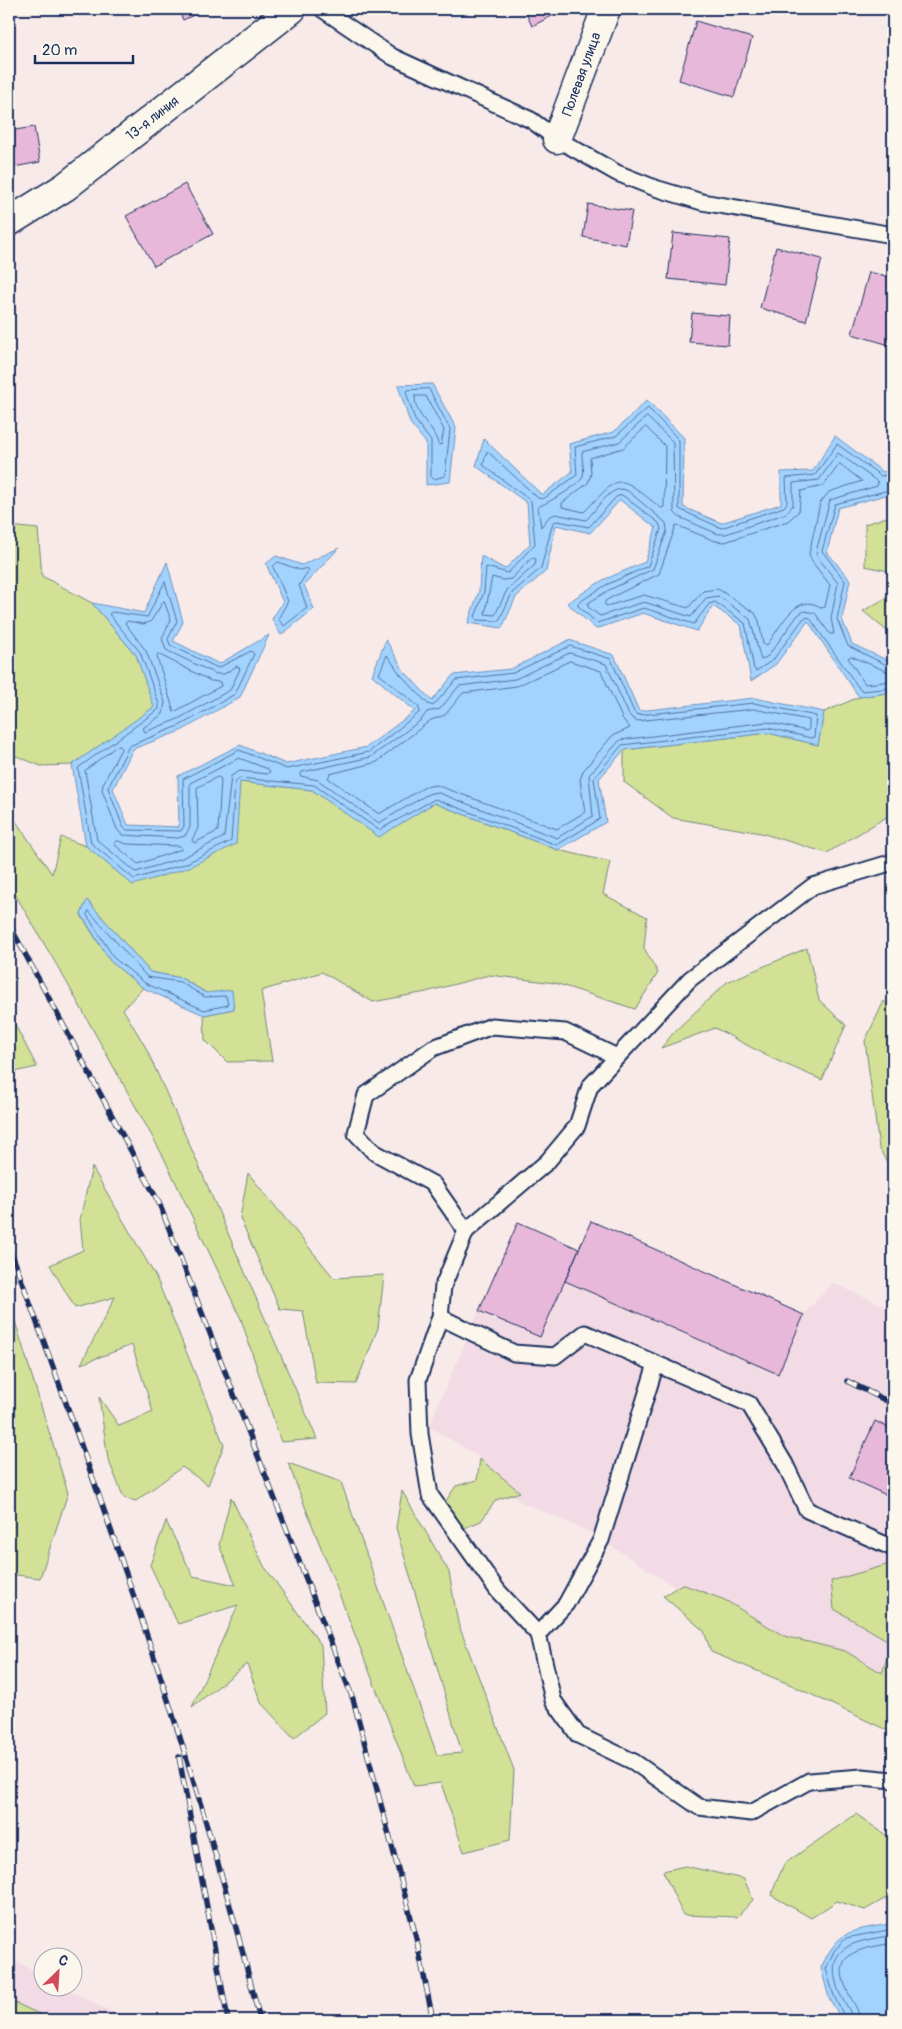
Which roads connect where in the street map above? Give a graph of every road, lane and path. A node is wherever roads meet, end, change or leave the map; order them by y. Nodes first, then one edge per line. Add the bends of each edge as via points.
1 (292, 9) edge
2 (322, 9) edge
3 (606, 9) edge
4 (557, 139) junction
5 (9, 222) edge
6 (893, 235) edge
7 (893, 862) edge
8 (617, 1057) junction
9 (466, 1231) junction
10 (440, 1317) junction
11 (656, 1364) junction
12 (893, 1548) edge
13 (538, 1634) junction
14 (893, 1780) edge

1 - 5 street, 13-я линия via 65,186
2 - 4 lane via 393,57 531,120
3 - 4 street, Полевая улица
4 - 6 lane via 617,173 702,202
7 - 8 lane via 814,886 690,979
8 - 9 lane via 590,1086 577,1126 547,1162
8 - 9 lane via 565,1032 492,1026 433,1048 366,1095 356,1133 374,1152 433,1184
9 - 10 lane via 443,1286
10 - 11 lane via 514,1353 555,1356 586,1333
10 - 13 lane via 418,1380 420,1434 430,1495 498,1591
11 - 12 lane via 749,1404 785,1464 807,1510
11 - 13 lane via 602,1540 566,1604
13 - 14 lane via 553,1700 578,1735 634,1762 699,1807 751,1813 809,1781 862,1777

